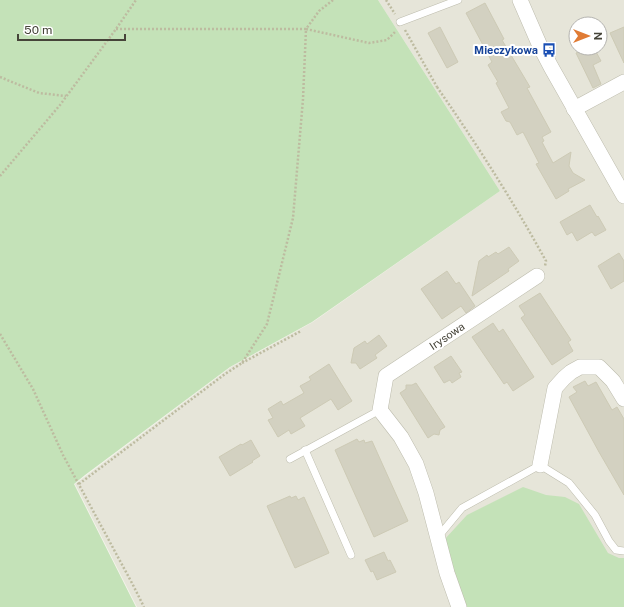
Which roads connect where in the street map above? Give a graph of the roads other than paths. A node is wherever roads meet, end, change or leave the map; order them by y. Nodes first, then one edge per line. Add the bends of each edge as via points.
1 (458, 0) edge
2 (520, 0) edge
3 (401, 23) road end
4 (624, 82) edge
5 (574, 109) junction
6 (624, 196) edge
7 (541, 273) road end
8 (624, 399) edge
9 (380, 410) junction
10 (305, 450) junction
11 (290, 459) dead end
12 (540, 465) junction
13 (438, 537) junction
14 (624, 551) edge
15 (351, 555) dead end
16 (459, 607) edge

1 - 3 lane
2 - 5 street via 540,46
4 - 5 street
5 - 6 street
7 - 9 street, Irysowa via 386,376
8 - 12 street via 613,381 598,366 580,367 571,372 555,388
9 - 10 lane
9 - 13 street via 402,437 416,464
10 - 11 lane
10 - 15 lane
12 - 13 lane via 462,508
12 - 14 lane via 569,482 595,515 609,542 616,550
13 - 16 street

